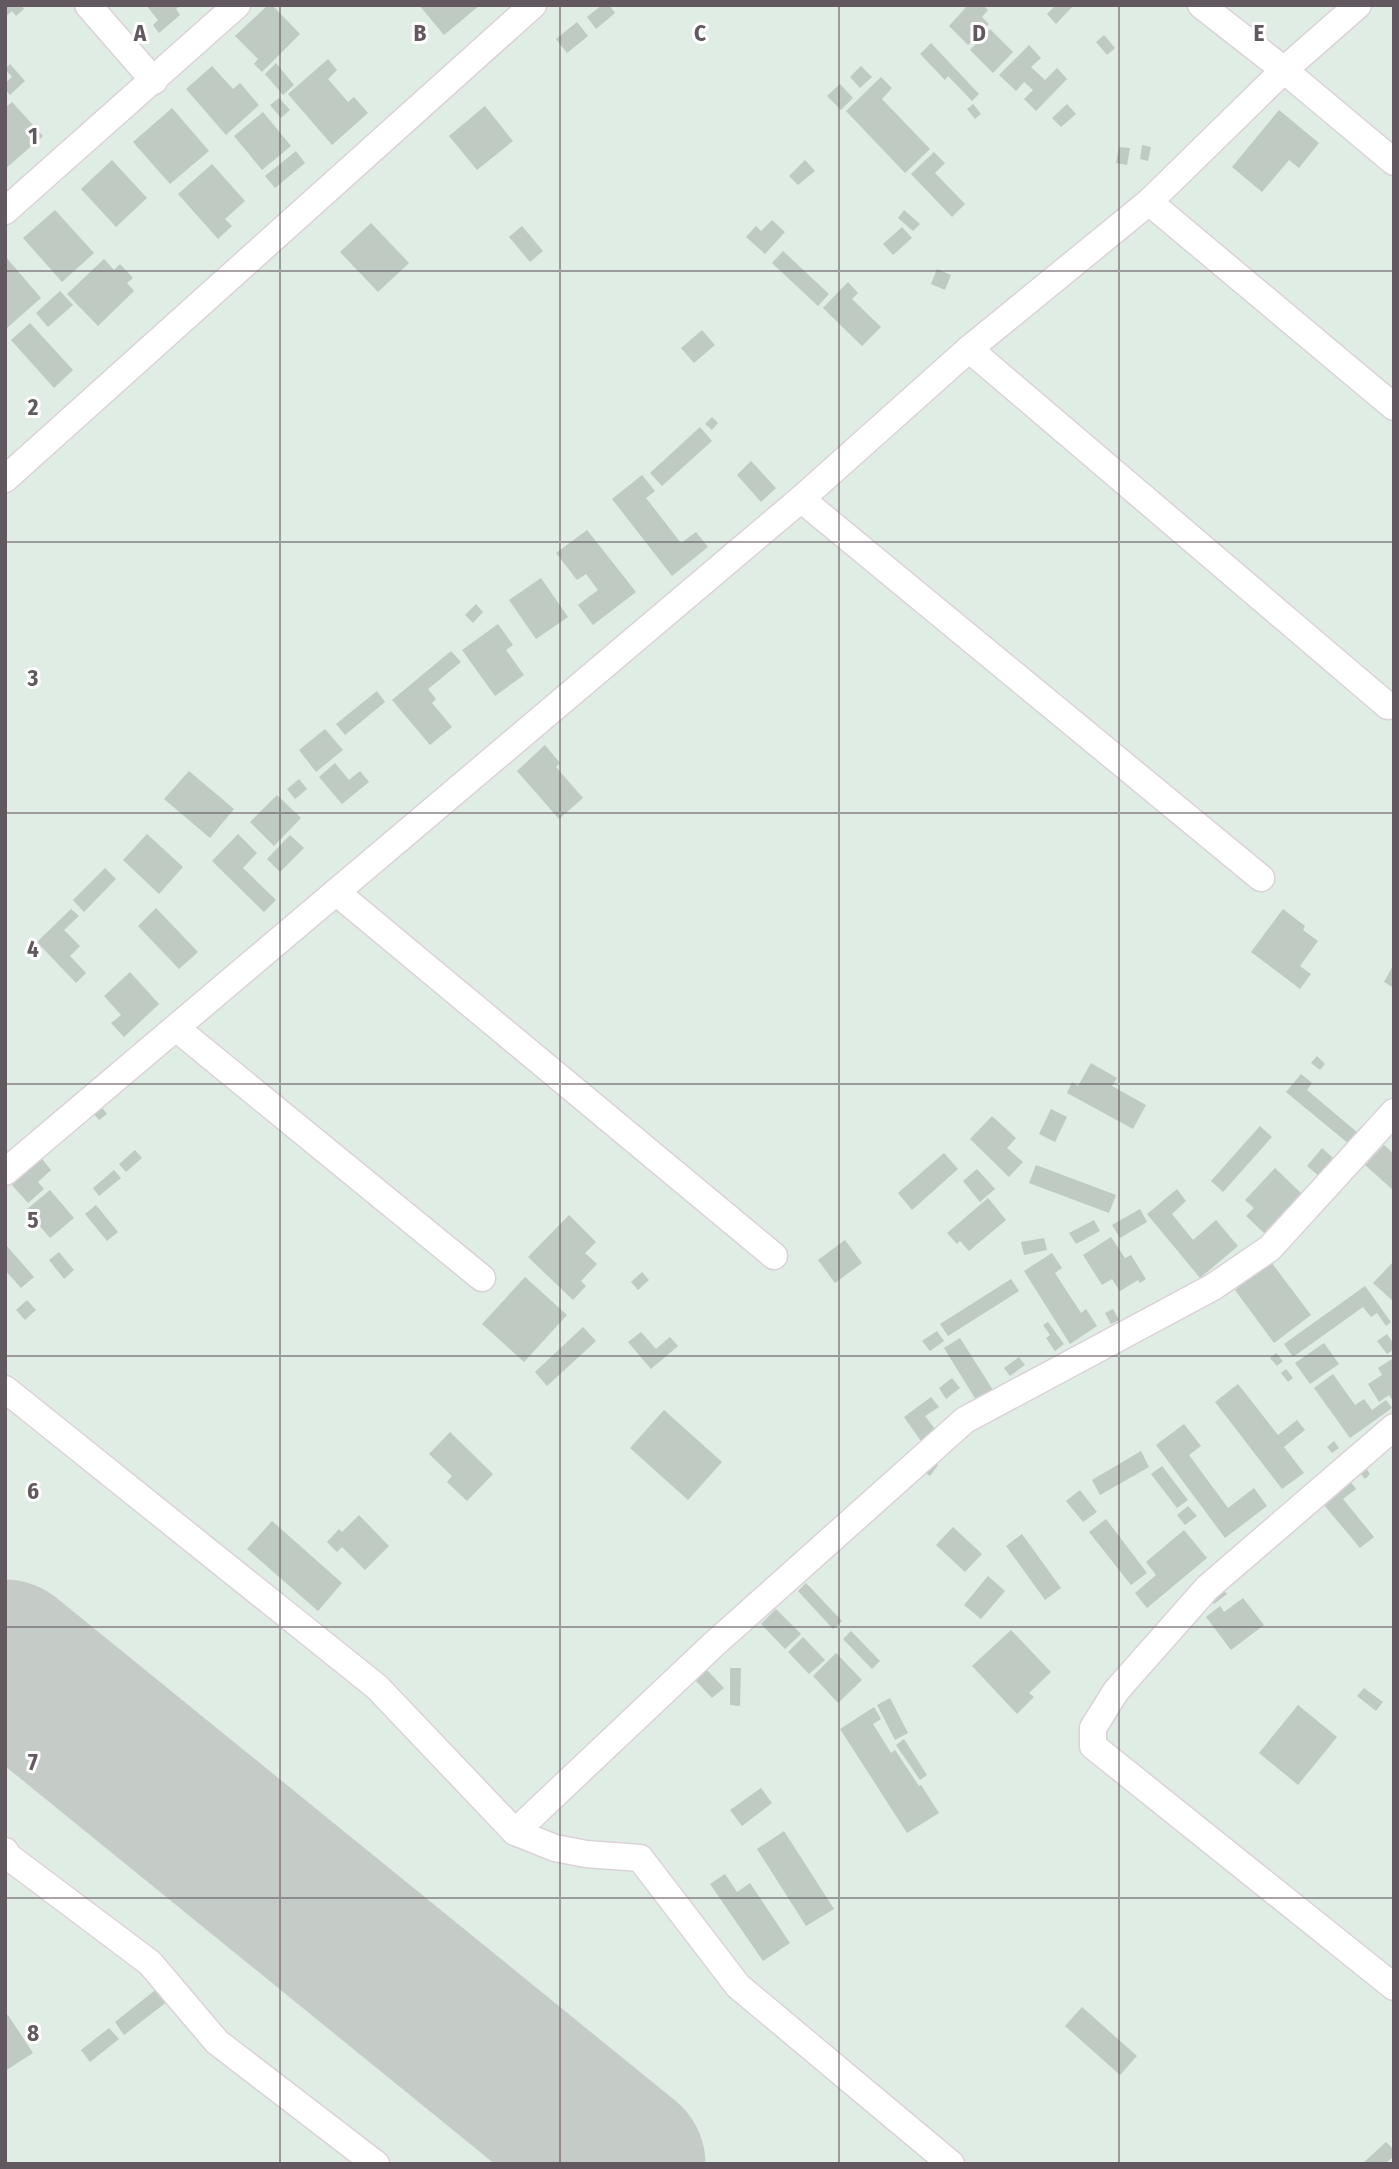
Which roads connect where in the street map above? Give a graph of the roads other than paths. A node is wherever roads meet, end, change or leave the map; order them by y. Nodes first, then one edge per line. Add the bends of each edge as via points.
1 (88, 5) edge
2 (237, 5) edge
3 (533, 5) edge
4 (1201, 5) edge
5 (1358, 5) edge
6 (1284, 70) junction
7 (154, 81) junction
8 (1394, 162) edge
9 (1149, 202) junction
10 (5, 211) edge
11 (969, 349) junction
12 (1394, 407) edge
13 (5, 479) edge
14 (801, 499) junction
15 (1388, 706) dead end
16 (1261, 878) dead end
17 (336, 892) junction
18 (176, 1028) junction
19 (1394, 1112) edge
20 (5, 1172) edge
21 (774, 1256) dead end
22 (482, 1278) dead end
23 (5, 1390) edge
24 (1394, 1427) edge
25 (515, 1832) junction
26 (5, 1851) edge
27 (1394, 1987) edge
28 (376, 2164) edge
29 (951, 2164) edge

1 - 7 street
2 - 7 street
3 - 13 street
4 - 6 street
5 - 6 street
6 - 8 street
6 - 9 street
7 - 10 street
9 - 11 street
9 - 12 street
11 - 14 street
11 - 15 street
14 - 16 street
14 - 17 street
17 - 18 street
17 - 21 street
18 - 20 street
18 - 22 street
19 - 25 street via 1270,1248 1213,1287 965,1420 713,1645
23 - 25 street via 377,1687
24 - 27 street via 1206,1588 1116,1691 1093,1728 1093,1746
25 - 29 street via 555,1848 640,1858 738,1986
26 - 28 street via 150,1963 217,2042

